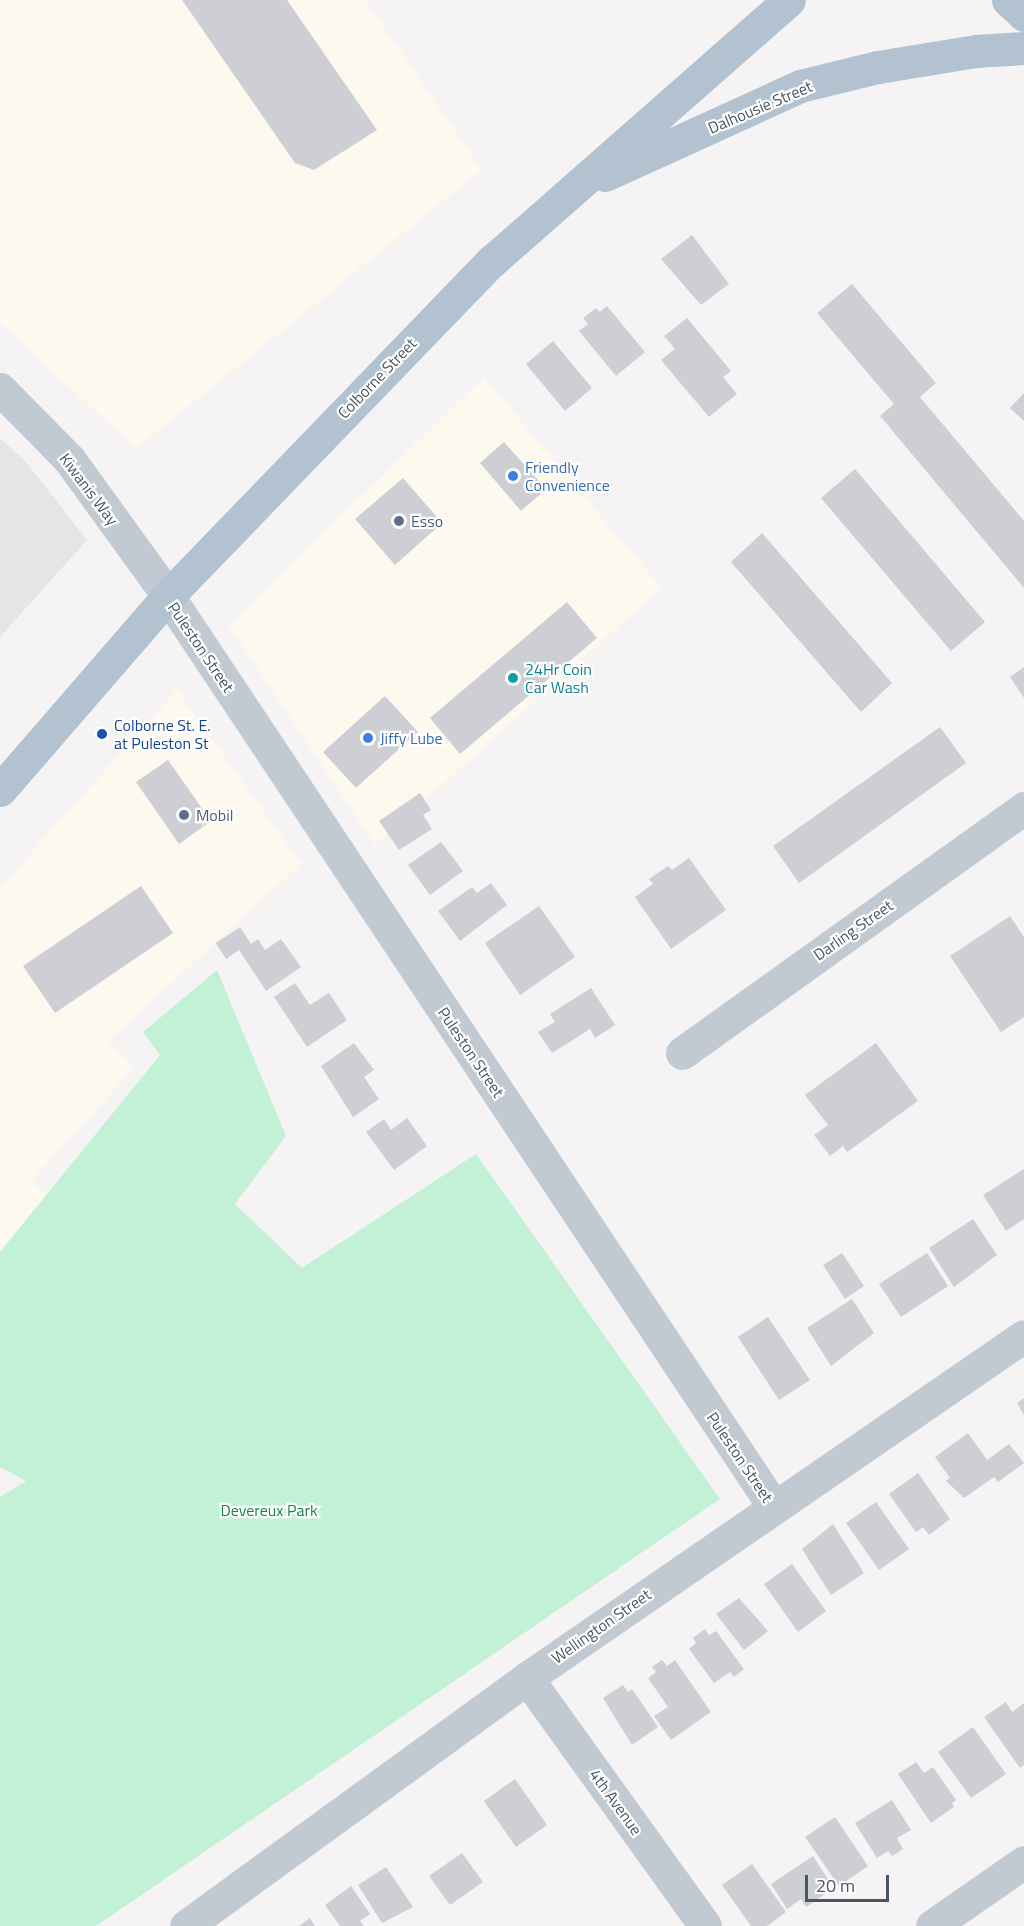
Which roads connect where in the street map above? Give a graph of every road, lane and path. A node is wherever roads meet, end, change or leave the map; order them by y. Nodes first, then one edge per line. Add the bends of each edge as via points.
1 (789, 0) edge
2 (1008, 0) edge
3 (1024, 15) edge
4 (1024, 48) edge
5 (576, 188) junction
6 (0, 389) edge
7 (168, 596) junction
8 (0, 790) edge
9 (1024, 808) edge
10 (682, 1053) dead end
11 (1024, 1336) edge
12 (774, 1507) junction
13 (527, 1678) junction
14 (1024, 1862) edge
15 (186, 1926) edge
16 (705, 1926) edge
17 (932, 1926) edge

1 - 5 main road, Colborne Street
2 - 3 main road
4 - 5 main road, Dalhousie Street via 976,51 878,67 801,86
5 - 7 main road, Colborne Street via 492,261
6 - 7 street, Kiwanis Way via 69,459
7 - 8 main road, Colborne Street
7 - 12 street, Puleston Street
9 - 10 street, Darling Street
11 - 12 street, Wellington Street
12 - 13 street, Wellington Street
13 - 15 street, Wellington Street
13 - 16 street, 4th Avenue
14 - 17 street

